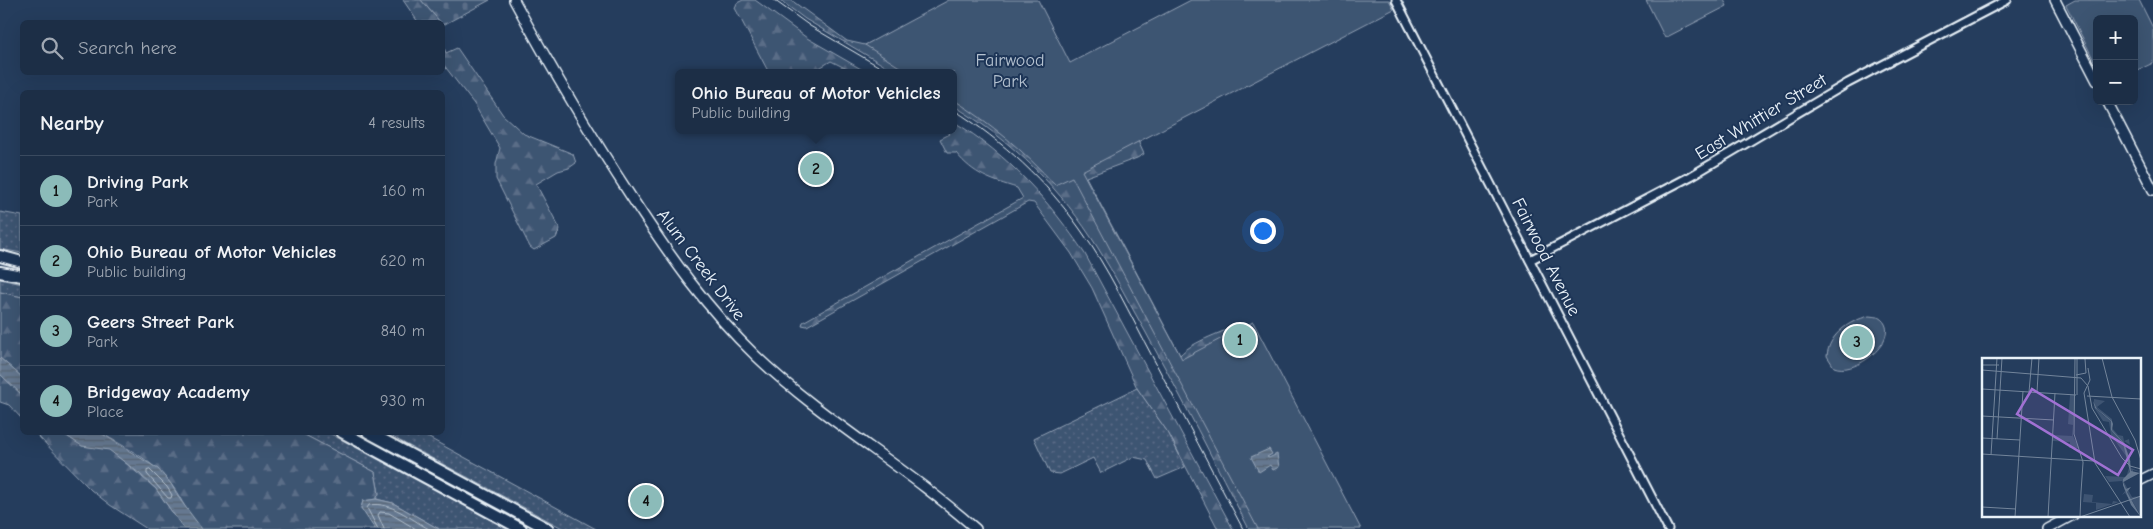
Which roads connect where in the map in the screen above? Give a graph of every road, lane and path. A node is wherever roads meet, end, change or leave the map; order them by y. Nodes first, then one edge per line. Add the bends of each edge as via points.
1 (514, 0) edge
2 (1396, 0) edge
3 (2007, 0) edge
4 (2055, 0) edge
5 (2093, 73) edge
6 (2109, 105) edge
7 (2153, 190) edge
8 (0, 256) edge
9 (1530, 260) junction
10 (20, 261) edge
11 (0, 272) edge
12 (20, 276) edge
13 (348, 435) edge
14 (374, 435) edge
15 (2153, 474) edge
16 (2140, 480) edge
17 (2071, 516) edge
18 (2051, 528) edge
19 (521, 529) edge
20 (548, 529) edge
21 (976, 529) edge
22 (1668, 529) edge

1 - 21 main road, Alum Creek Drive via 556,77 624,187 714,312 784,381
2 - 9 street, Fairwood Avenue
3 - 9 street, East Whittier Street via 1848,83 1691,176
4 - 5 main road
6 - 7 main road
8 - 10 highway
9 - 22 street, Fairwood Avenue
11 - 12 highway
13 - 19 highway
14 - 20 highway
15 - 16 main road
17 - 18 main road

